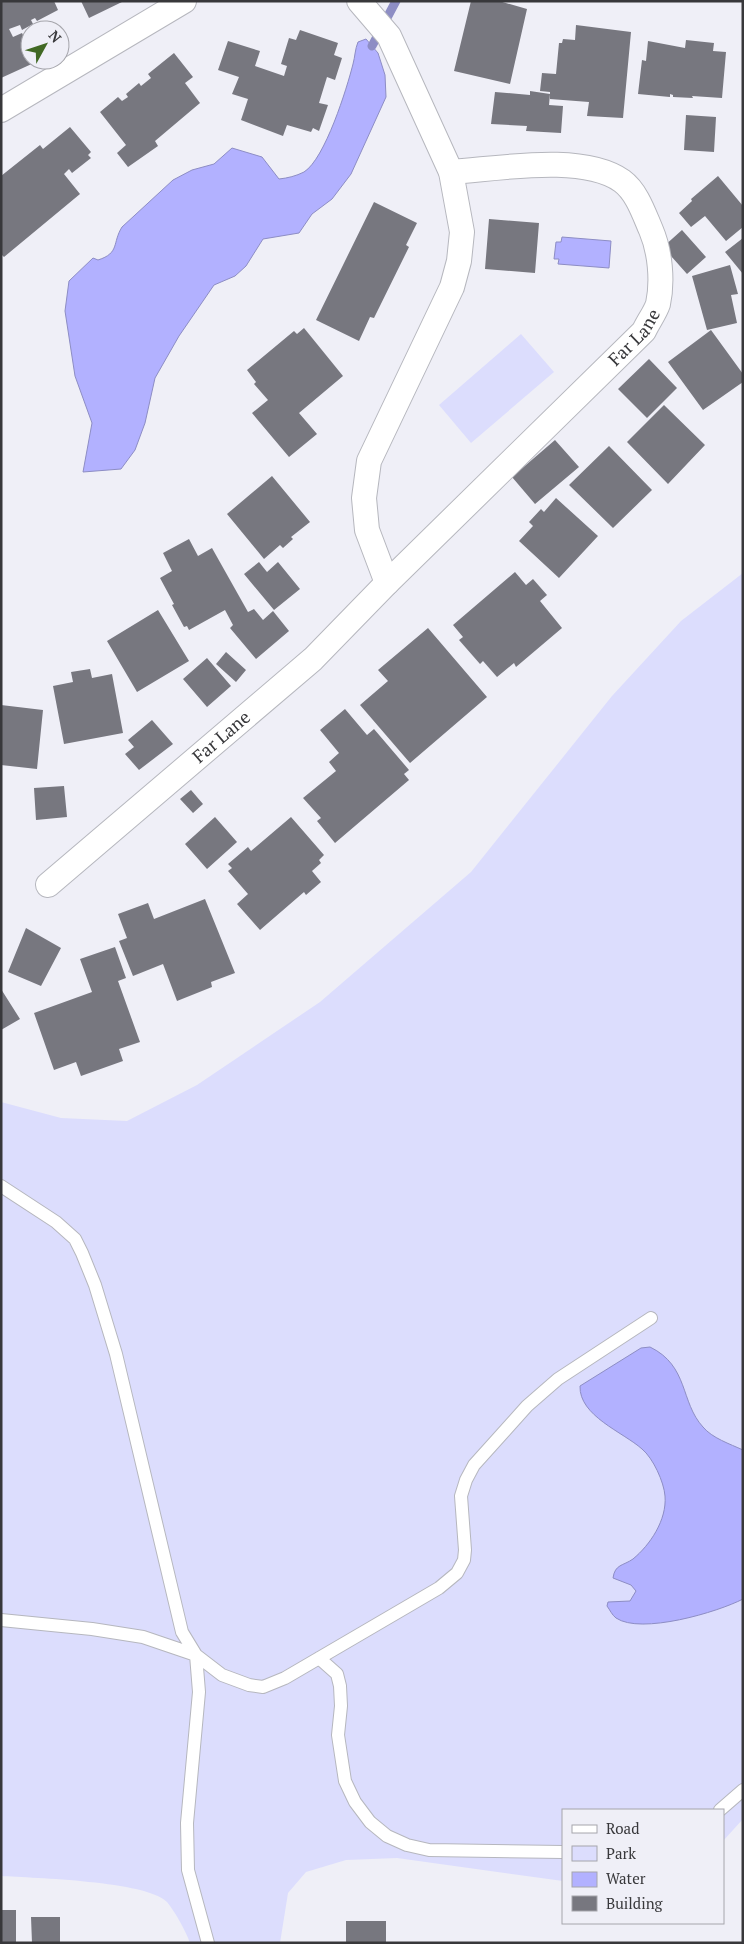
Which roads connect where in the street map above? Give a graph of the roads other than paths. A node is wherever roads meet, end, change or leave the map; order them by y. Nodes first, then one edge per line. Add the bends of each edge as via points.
1 (184, 1) edge
2 (364, 7) edge
3 (1, 110) edge
4 (451, 172) junction
5 (387, 583) junction
6 (48, 885) dead end
7 (1, 1186) edge
8 (651, 1318) dead end
9 (1, 1620) edge
10 (196, 1656) junction
11 (319, 1658) junction
12 (743, 1790) edge
13 (721, 1809) edge
14 (562, 1852) edge
15 (208, 1943) edge

1 - 3 street
2 - 4 street via 389,36
4 - 5 street via 462,232 452,287 369,461 364,498 367,530
4 - 5 street, Far Lane via 558,164 596,169 623,182 640,203 655,240 661,281 657,306 644,331
5 - 6 street, Far Lane via 313,658
7 - 10 lane via 56,1222 75,1239 82,1253 116,1354 182,1632
8 - 11 lane via 558,1379 527,1406 474,1465 461,1496 465,1550 457,1573 440,1588
9 - 10 lane via 143,1637
10 - 11 lane via 222,1674 248,1685 263,1687
10 - 15 lane via 200,1692 187,1823 188,1870
11 - 14 lane via 338,1674 338,1735 345,1781 370,1822 387,1836 429,1850
12 - 13 lane

